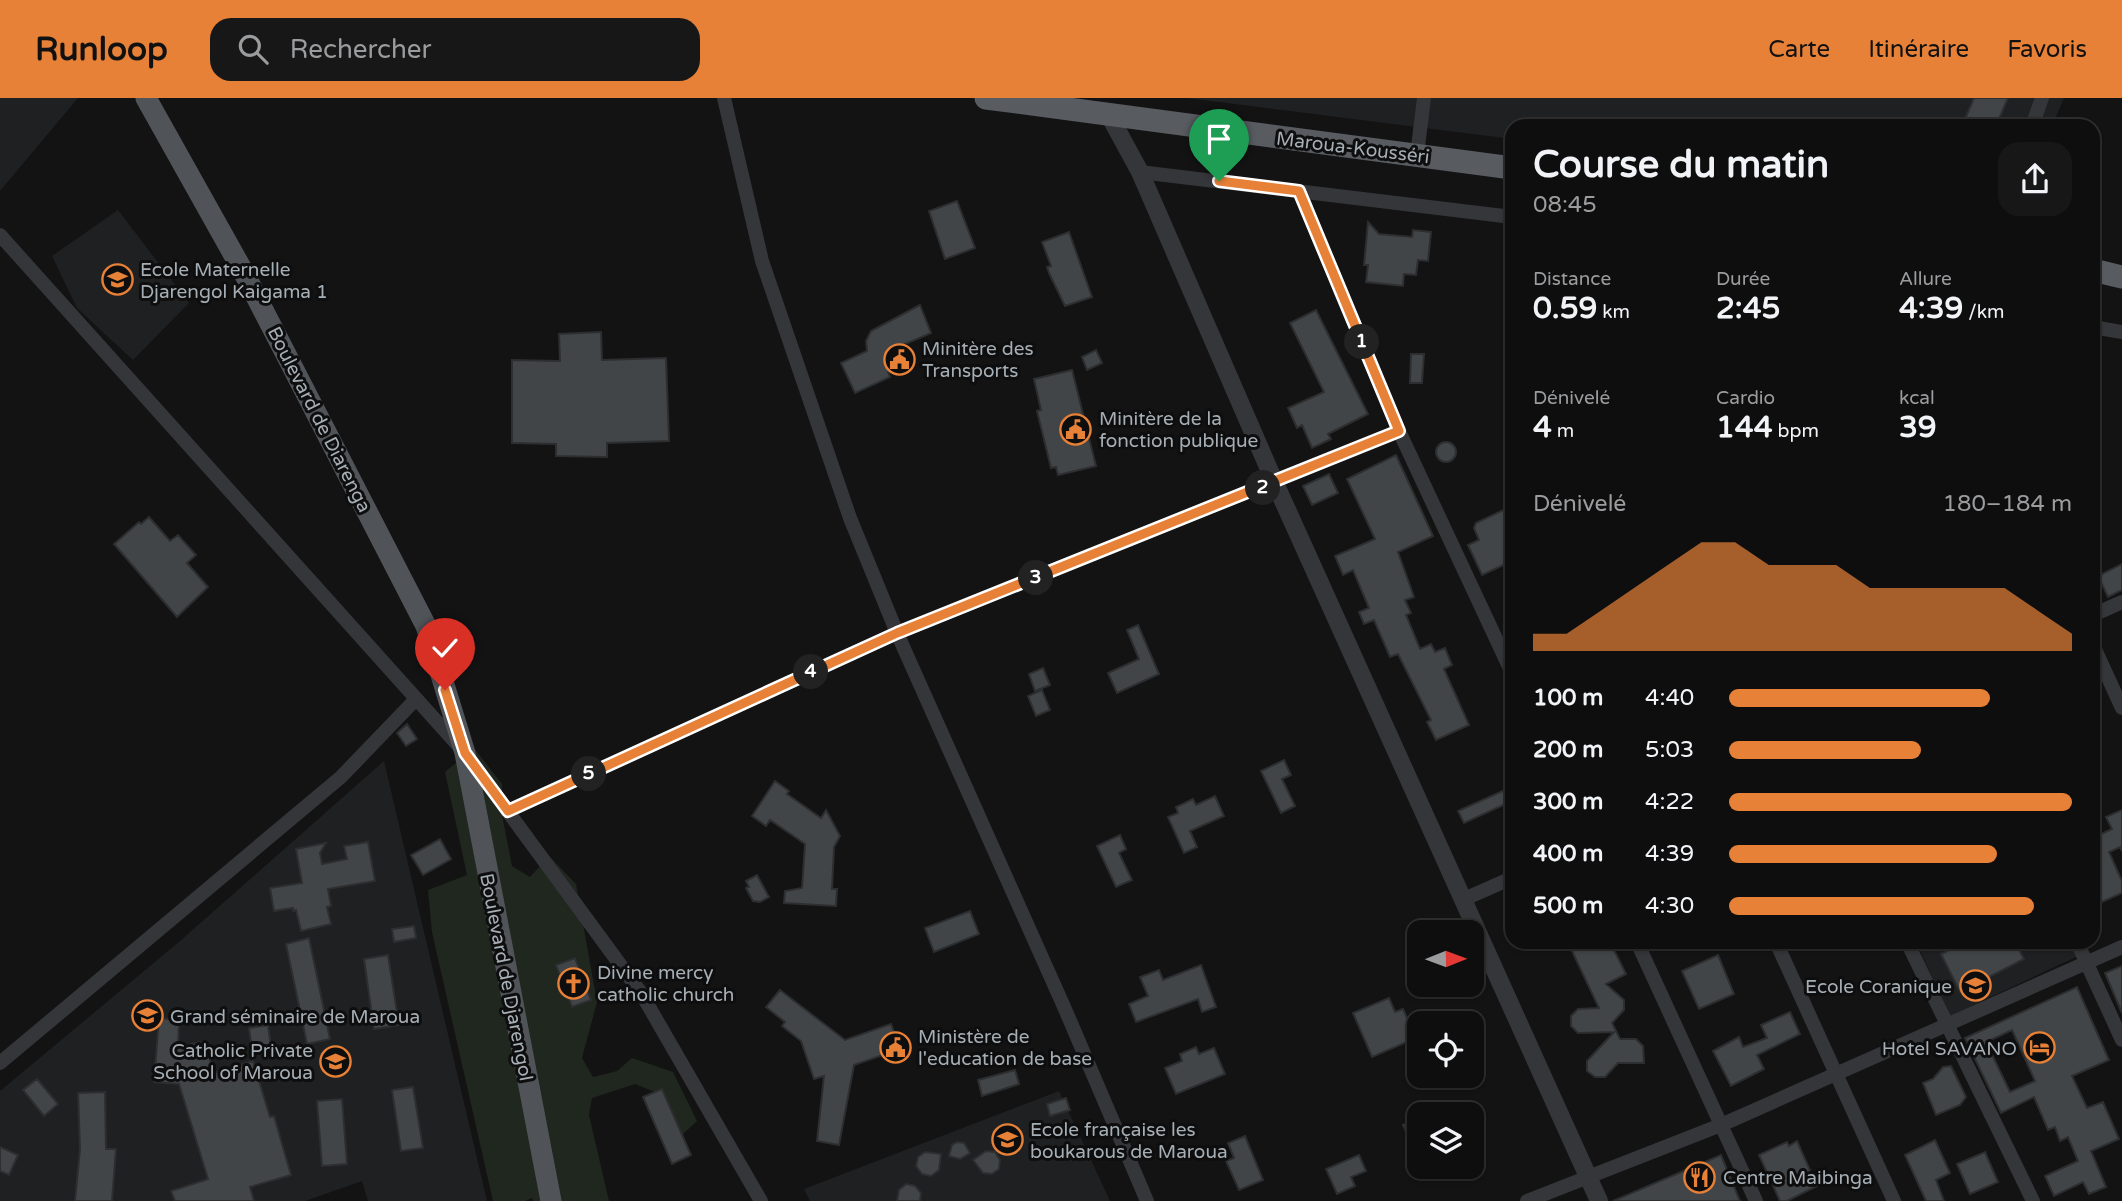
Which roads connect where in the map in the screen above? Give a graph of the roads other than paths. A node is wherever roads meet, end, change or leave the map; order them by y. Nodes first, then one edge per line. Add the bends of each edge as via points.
1 (146, 98) edge
2 (724, 98) edge
3 (986, 98) edge
4 (1424, 98) edge
5 (2042, 98) edge
6 (1109, 115) junction
7 (2034, 119) edge
8 (1417, 156) junction
9 (1505, 167) edge
10 (1140, 172) junction
11 (1299, 191) junction
12 (1505, 215) edge
13 (0, 235) edge
14 (2100, 272) edge
15 (2122, 277) edge
16 (2100, 328) edge
17 (2122, 332) edge
18 (1399, 431) junction
19 (1275, 483) junction
20 (2122, 602) edge
21 (2100, 612) edge
22 (897, 633) junction
23 (1505, 658) edge
24 (2100, 660) edge
25 (416, 699) junction
26 (2122, 708) edge
27 (465, 753) junction
28 (508, 811) junction
29 (1505, 881) edge
30 (1462, 901) junction
31 (2122, 947) edge
32 (1640, 949) edge
33 (1779, 949) edge
34 (1910, 949) edge
35 (2080, 949) edge
36 (2087, 964) junction
37 (1947, 1027) junction
38 (2122, 1040) edge
39 (0, 1063) edge
40 (1836, 1074) junction
41 (1721, 1125) junction
42 (1588, 1178) junction
43 (551, 1201) edge
44 (761, 1201) edge
45 (1147, 1201) edge
46 (1527, 1201) edge
47 (1598, 1201) edge
48 (1756, 1201) edge
49 (1894, 1201) edge
50 (2033, 1201) edge

1 - 27 main road, Boulevard de Diarenga via 244,274 426,626
2 - 22 street via 762,261 850,518
3 - 6 highway, Maroua-Kousséri
4 - 8 street
5 - 7 street
6 - 8 highway, Maroua-Kousséri
6 - 10 street
8 - 9 highway, Maroua-Kousséri
10 - 11 street
10 - 19 street
11 - 12 street
11 - 18 street
13 - 25 street
14 - 15 highway
16 - 17 street
18 - 19 street
18 - 23 street
19 - 22 street
19 - 30 street
20 - 21 street
22 - 28 street
22 - 45 street
24 - 26 street
25 - 27 street
25 - 39 street via 341,777
27 - 28 street
27 - 43 main road, Boulevard de Djarengol
28 - 44 street via 641,993
29 - 30 street
30 - 42 street
31 - 36 street
32 - 41 street
33 - 40 street
34 - 37 street
35 - 36 street
36 - 37 street
36 - 38 street
37 - 40 street
37 - 50 street
40 - 41 street
40 - 49 street
41 - 42 street
41 - 48 street
42 - 46 street
42 - 47 street

